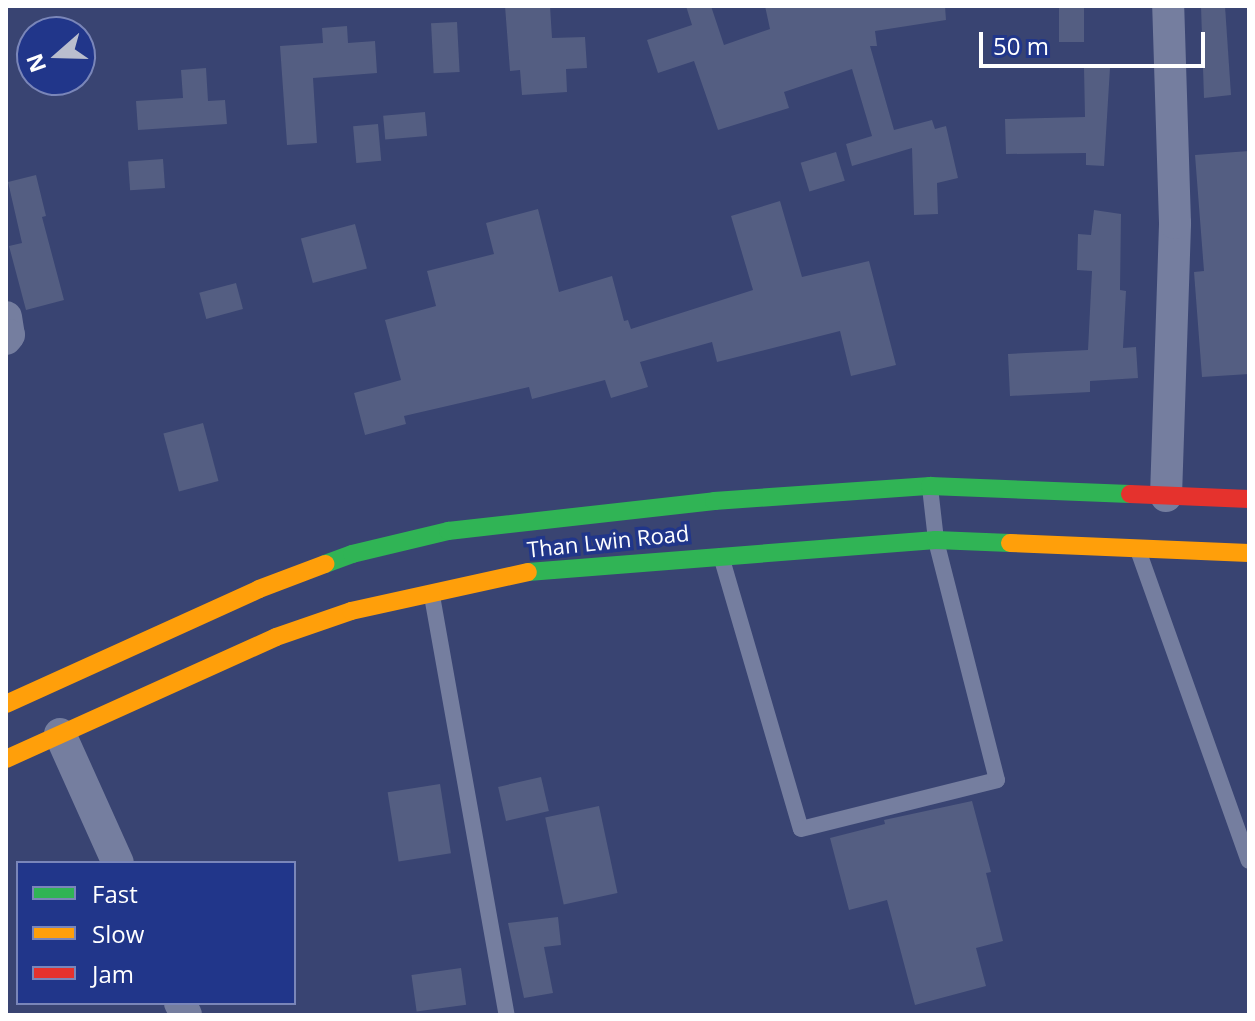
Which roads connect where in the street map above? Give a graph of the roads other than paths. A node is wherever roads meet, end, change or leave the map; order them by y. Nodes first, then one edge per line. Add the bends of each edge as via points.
1 (1168, 6) edge
2 (6, 317) edge
3 (6, 339) edge
4 (930, 486) junction
5 (1166, 496) junction
6 (1249, 499) edge
7 (936, 540) junction
8 (720, 547) junction
9 (1138, 549) junction
10 (1249, 553) edge
11 (431, 590) junction
12 (6, 704) edge
13 (60, 734) junction
14 (6, 759) edge
15 (117, 861) edge
16 (1249, 861) edge
17 (507, 1015) edge

1 - 5 street via 1175,223
2 - 3 street
4 - 5 main road, Than Lwin Road
4 - 7 lane
4 - 12 main road, Than Lwin Road via 448,531 367,550 259,589
5 - 6 main road, Than Lwin Road
7 - 8 main road, Than Lwin Road
7 - 8 lane via 997,780 801,829
7 - 9 main road, Than Lwin Road
8 - 11 main road, Than Lwin Road
9 - 10 main road, Than Lwin Road
9 - 16 lane
11 - 13 main road, Than Lwin Road via 276,637
11 - 17 lane
13 - 14 main road, Than Lwin Road
13 - 15 street

